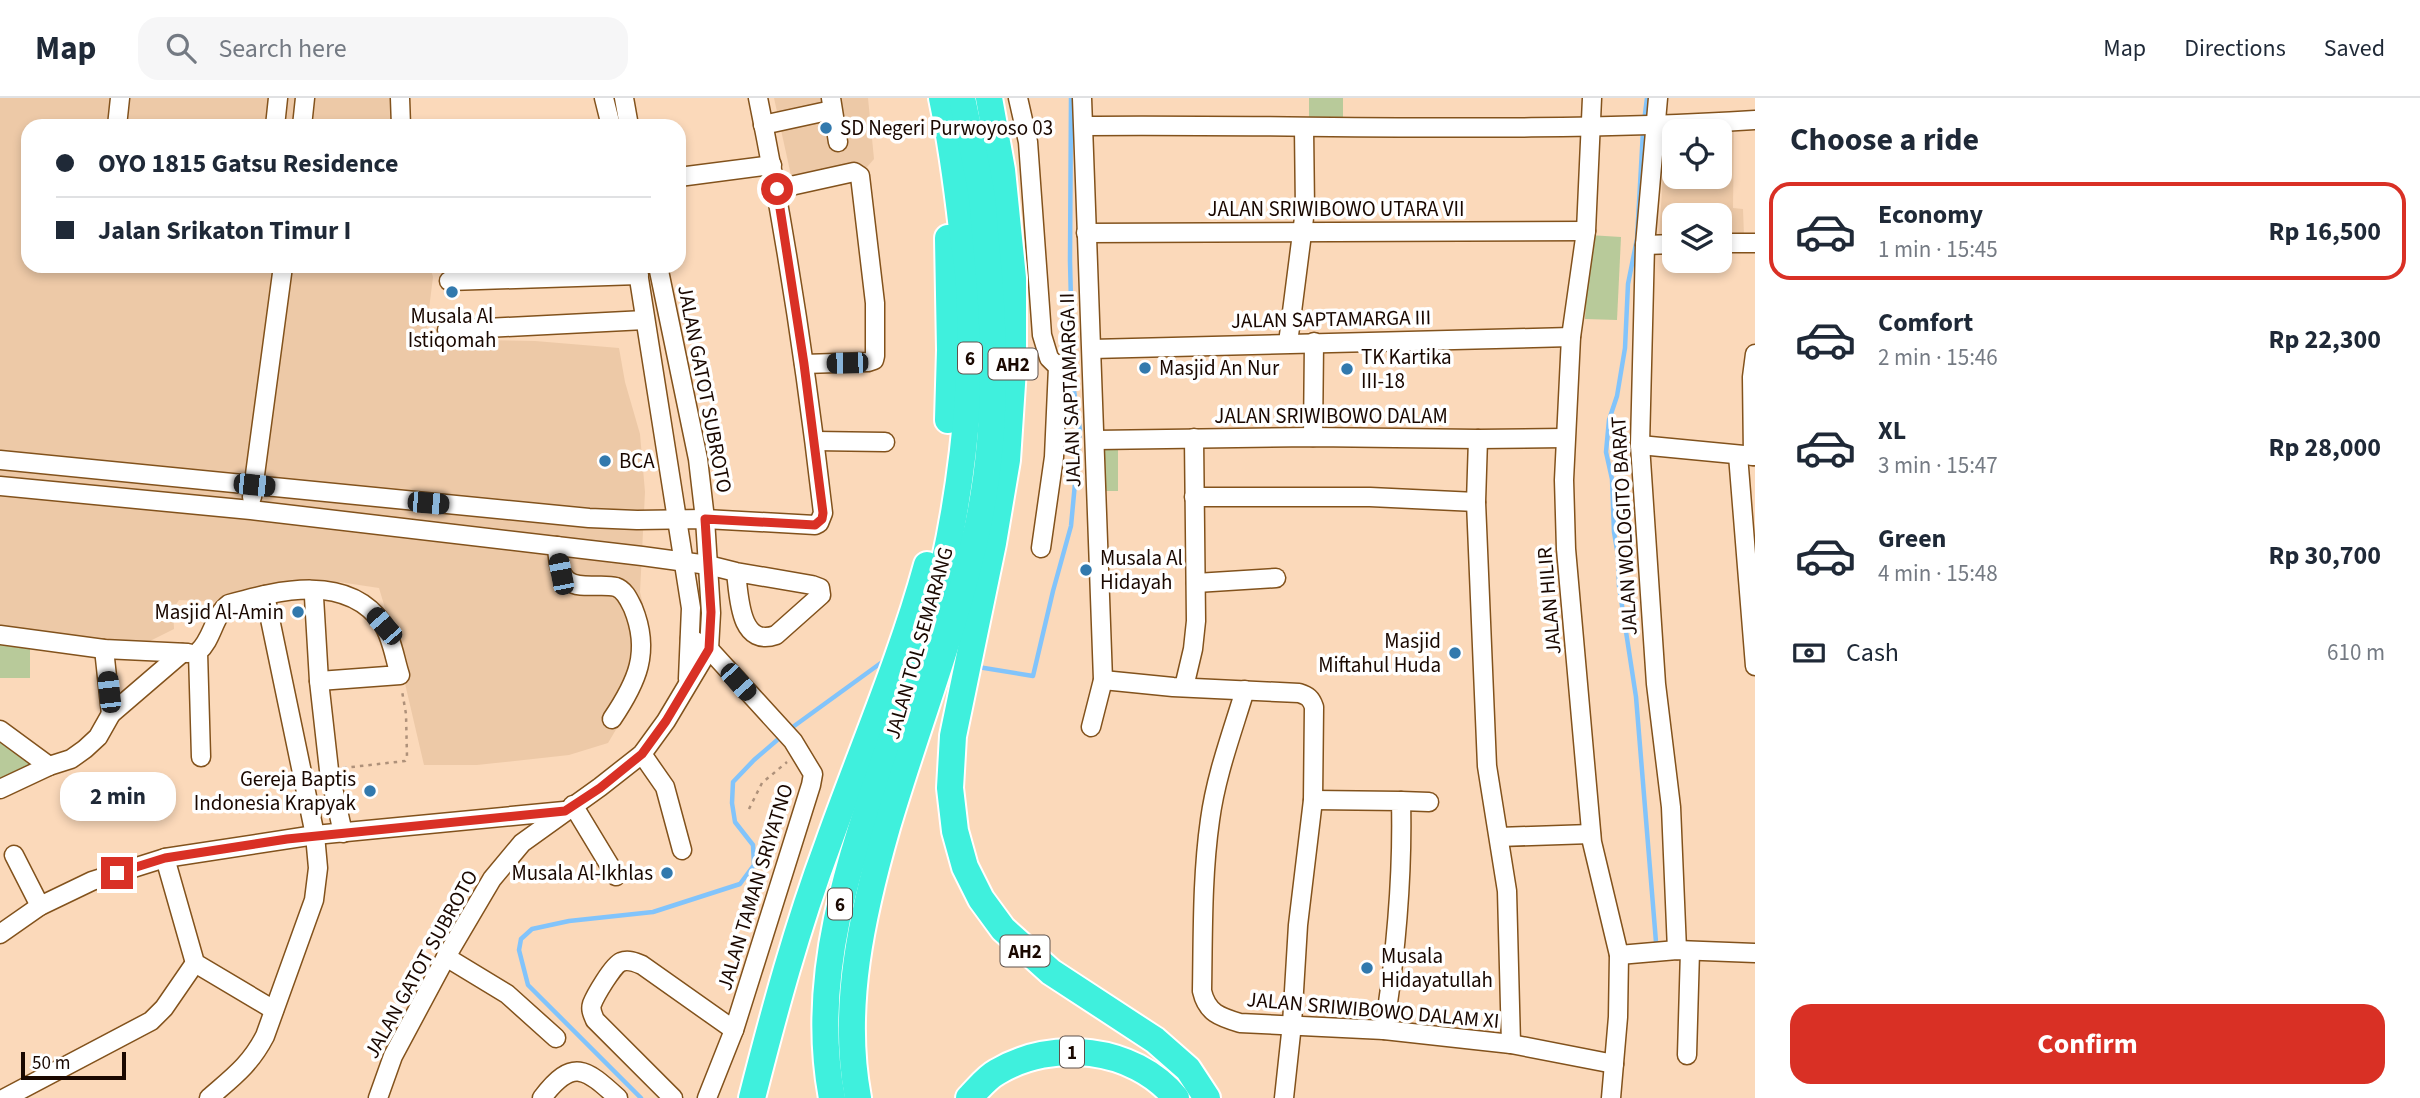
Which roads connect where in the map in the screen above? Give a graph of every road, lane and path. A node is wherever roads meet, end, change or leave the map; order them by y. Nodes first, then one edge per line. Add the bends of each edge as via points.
1 (120, 98) edge
2 (278, 98) edge
3 (305, 98) edge
4 (400, 98) edge
5 (604, 98) edge
6 (624, 98) edge
7 (758, 98) edge
8 (989, 98) edge
9 (1018, 98) edge
10 (1082, 98) edge
11 (1592, 98) edge
12 (1658, 98) edge
13 (832, 104) edge
14 (950, 104) edge
15 (118, 119) edge
16 (276, 119) edge
17 (303, 119) edge
18 (401, 119) edge
19 (609, 119) edge
20 (628, 119) edge
21 (1755, 120) edge
22 (763, 125) junction
23 (1644, 125) junction
24 (1083, 126) junction
25 (1590, 127) junction
26 (1304, 128) junction
27 (838, 142) dead end
28 (772, 165) junction
29 (686, 176) edge
30 (777, 189) junction
31 (1303, 231) junction
32 (1586, 231) junction
33 (1086, 233) junction
34 (1732, 243) edge
35 (1755, 243) edge
36 (1662, 244) edge
37 (1645, 245) junction
38 (282, 273) edge
39 (600, 273) edge
40 (638, 273) edge
41 (659, 273) edge
42 (449, 281) dead end
43 (645, 320) junction
44 (447, 330) dead end
45 (1571, 337) junction
46 (1288, 342) junction
47 (1314, 342) junction
48 (1092, 349) junction
49 (1755, 354) edge
50 (804, 364) junction
51 (1313, 437) junction
52 (1194, 438) junction
53 (1565, 438) junction
54 (1478, 439) junction
55 (1096, 440) junction
56 (815, 441) junction
57 (885, 442) dead end
58 (1640, 445) junction
59 (1749, 456) edge
60 (0, 460) edge
61 (254, 485) junction
62 (0, 486) edge
63 (1194, 497) junction
64 (1476, 502) junction
65 (251, 510) junction
66 (677, 519) junction
67 (705, 519) junction
68 (557, 546) junction
69 (1041, 548) dead end
70 (685, 562) junction
71 (708, 565) junction
72 (736, 572) junction
73 (1276, 578) dead end
74 (1195, 583) junction
75 (265, 596) junction
76 (314, 597) dead end
77 (711, 612) junction
78 (953, 622) junction
79 (746, 625) junction
80 (0, 635) edge
81 (690, 638) junction
82 (104, 649) junction
83 (709, 649) junction
84 (190, 652) junction
85 (1755, 666) edge
86 (400, 675) junction
87 (1103, 680) junction
88 (318, 681) junction
89 (688, 683) junction
90 (1184, 687) junction
91 (1245, 690) junction
92 (111, 713) junction
93 (612, 719) dead end
94 (909, 721) junction
95 (1091, 727) dead end
96 (0, 730) edge
97 (797, 746) junction
98 (642, 754) junction
99 (201, 757) dead end
100 (49, 766) junction
101 (329, 770) junction
102 (0, 789) edge
103 (1313, 800) junction
104 (1401, 801) junction
105 (1429, 802) dead end
106 (569, 808) junction
107 (749, 809) dead end
108 (343, 833) junction
109 (1591, 834) junction
110 (315, 835) junction
111 (1499, 838) junction
112 (682, 850) dead end
113 (14, 855) dead end
114 (165, 858) junction
115 (616, 876) dead end
116 (40, 906) junction
117 (0, 934) edge
118 (1683, 951) junction
119 (1755, 953) edge
120 (1619, 955) junction
121 (446, 957) junction
122 (195, 963) junction
123 (274, 1010) junction
124 (1292, 1024) junction
125 (734, 1030) junction
126 (1384, 1030) junction
127 (556, 1038) dead end
128 (1511, 1044) junction
129 (1687, 1055) dead end
130 (1614, 1064) junction
131 (5, 1098) edge
132 (209, 1098) edge
133 (378, 1098) edge
134 (542, 1098) edge
135 (618, 1098) edge
136 (673, 1098) edge
137 (707, 1098) edge
138 (752, 1098) edge
139 (832, 1098) edge
140 (858, 1098) edge
141 (969, 1098) edge
142 (1175, 1098) edge
143 (1207, 1098) edge
144 (1284, 1098) edge
145 (1611, 1098) edge

1 - 15 street
2 - 16 street
3 - 17 street
4 - 18 street
5 - 19 street
6 - 20 street
7 - 22 street
8 - 78 highway, AH2 via 1013,278 1007,460
9 - 69 street via 1028,142 1042,335 1049,358 1058,367 1054,457
10 - 24 street, JALAN SAPTAMARGA II
11 - 25 street, JALAN HILIR
12 - 23 street, JALAN WOLOGITO BARAT
13 - 22 street
13 - 27 street
14 - 78 highway, JALAN TOL SEMARANG / 6 via 970,286 970,357 951,531
14 - 138 highway via 947,447 937,524 919,591 779,992
21 - 23 street
22 - 28 street
23 - 25 street
23 - 37 street, JALAN WOLOGITO BARAT
24 - 26 street
24 - 33 street, JALAN SAPTAMARGA II
25 - 26 street
25 - 32 street, JALAN HILIR
26 - 31 street
28 - 29 street
28 - 30 street
30 - 50 street
30 - 50 street via 854,172 860,176 876,303 876,356 868,362
31 - 32 street, JALAN SRIWIBOWO UTARA VII
31 - 33 street, JALAN SRIWIBOWO UTARA VII
31 - 46 street
32 - 45 street, JALAN HILIR
33 - 48 street, JALAN SAPTAMARGA II
34 - 35 street
36 - 37 street
37 - 58 street, JALAN WOLOGITO BARAT
38 - 61 street
39 - 42 street
40 - 43 street, JALAN GATOT SUBROTO
41 - 67 street, JALAN GATOT SUBROTO via 698,458
43 - 44 street
43 - 66 street, JALAN GATOT SUBROTO
45 - 47 street, JALAN SAPTAMARGA III
45 - 53 street, JALAN HILIR
46 - 47 street, JALAN SAPTAMARGA III
46 - 48 street, JALAN SAPTAMARGA III
47 - 51 street
48 - 55 street, JALAN SAPTAMARGA II
49 - 59 street
50 - 56 street
51 - 52 street, JALAN SRIWIBOWO DALAM
51 - 54 street, JALAN SRIWIBOWO DALAM
52 - 55 street, JALAN SRIWIBOWO DALAM
52 - 63 street
53 - 54 street, JALAN SRIWIBOWO DALAM
53 - 109 street, JALAN HILIR via 1566,549
54 - 64 street
55 - 87 street, JALAN SAPTAMARGA II
56 - 57 street
56 - 67 street via 823,513 820,523
58 - 59 street
58 - 118 street, JALAN WOLOGITO BARAT via 1656,684
59 - 85 street
60 - 61 street
61 - 65 street
61 - 66 street via 589,518
62 - 65 street
63 - 64 street
63 - 74 street
64 - 111 street via 1487,766
65 - 68 street
66 - 67 street
66 - 70 street, JALAN GATOT SUBROTO
67 - 71 street, JALAN GATOT SUBROTO
68 - 70 street
68 - 93 street via 565,579 573,584 617,587 637,619 642,646 638,671 631,692
70 - 71 street
70 - 81 street, JALAN GATOT SUBROTO
71 - 72 street
71 - 77 street, JALAN GATOT SUBROTO
72 - 79 street
72 - 79 street via 812,584 821,591 776,635 761,636
73 - 74 street
74 - 90 street via 1195,635
75 - 84 street via 223,608 208,640
75 - 86 street via 283,591 334,591 361,603 384,626
75 - 110 street
76 - 88 street
77 - 79 street
77 - 83 street, JALAN GATOT SUBROTO
78 - 94 highway, JALAN TOL SEMARANG / 6
78 - 143 highway, AH2 via 950,788 965,867 981,899 1024,950 1156,1040 1188,1069
80 - 82 street
81 - 83 street, JALAN TAMAN SRIYATNO
81 - 89 street, JALAN GATOT SUBROTO
82 - 84 street
82 - 92 street
83 - 89 street, JALAN GATOT SUBROTO
83 - 97 street, JALAN TAMAN SRIYATNO
84 - 92 street
84 - 99 street
86 - 88 street
86 - 101 path via 406,714 405,761
87 - 90 street
87 - 95 street, JALAN SAPTAMARGA II
88 - 101 street
89 - 98 street, JALAN GATOT SUBROTO
90 - 91 street
91 - 103 street via 1299,693 1312,701
91 - 124 street, JALAN SRIWIBOWO DALAM XI via 1217,780 1210,820 1202,991 1213,1011 1240,1023
92 - 100 street via 85,750
94 - 139 highway, JALAN TOL SEMARANG / 6 via 862,831 833,934 825,1007
94 - 140 highway, JALAN TOL SEMARANG / 6 via 863,922 853,995
96 - 100 street
97 - 107 path via 762,783
97 - 125 street, JALAN TAMAN SRIYATNO via 813,774 811,785
98 - 106 street, JALAN GATOT SUBROTO
98 - 112 street via 665,788
100 - 102 street
101 - 108 street
103 - 104 street
103 - 124 street
104 - 105 street
104 - 126 street via 1396,956
106 - 108 street
106 - 115 street
106 - 121 street, JALAN GATOT SUBROTO via 522,843 492,879
108 - 110 street
109 - 111 street
109 - 120 street, JALAN HILIR
110 - 114 street
110 - 123 street via 318,868 314,900
111 - 128 street via 1507,891
113 - 116 street
114 - 116 street via 92,881
114 - 122 street
116 - 117 street
118 - 119 street
118 - 120 street
118 - 129 street, JALAN WOLOGITO BARAT
120 - 130 street, JALAN HILIR
121 - 127 street via 507,994
121 - 133 street, JALAN GATOT SUBROTO via 393,1056
122 - 123 street
122 - 131 street via 151,1021
123 - 132 street via 255,1055
124 - 126 street, JALAN SRIWIBOWO DALAM XI
124 - 144 street
125 - 136 street, JALAN TAMAN SRIYATNO via 642,965 630,960 615,965 593,1004 595,1020
125 - 137 street, JALAN TAMAN SRIYATNO
126 - 128 street, JALAN SRIWIBOWO DALAM XI
128 - 130 street, JALAN SRIWIBOWO DALAM XI
130 - 145 street, JALAN HILIR
134 - 135 street via 552,1084 574,1071 596,1078
141 - 142 highway, 1 via 994,1073 1025,1058 1062,1051 1106,1055 1143,1070

